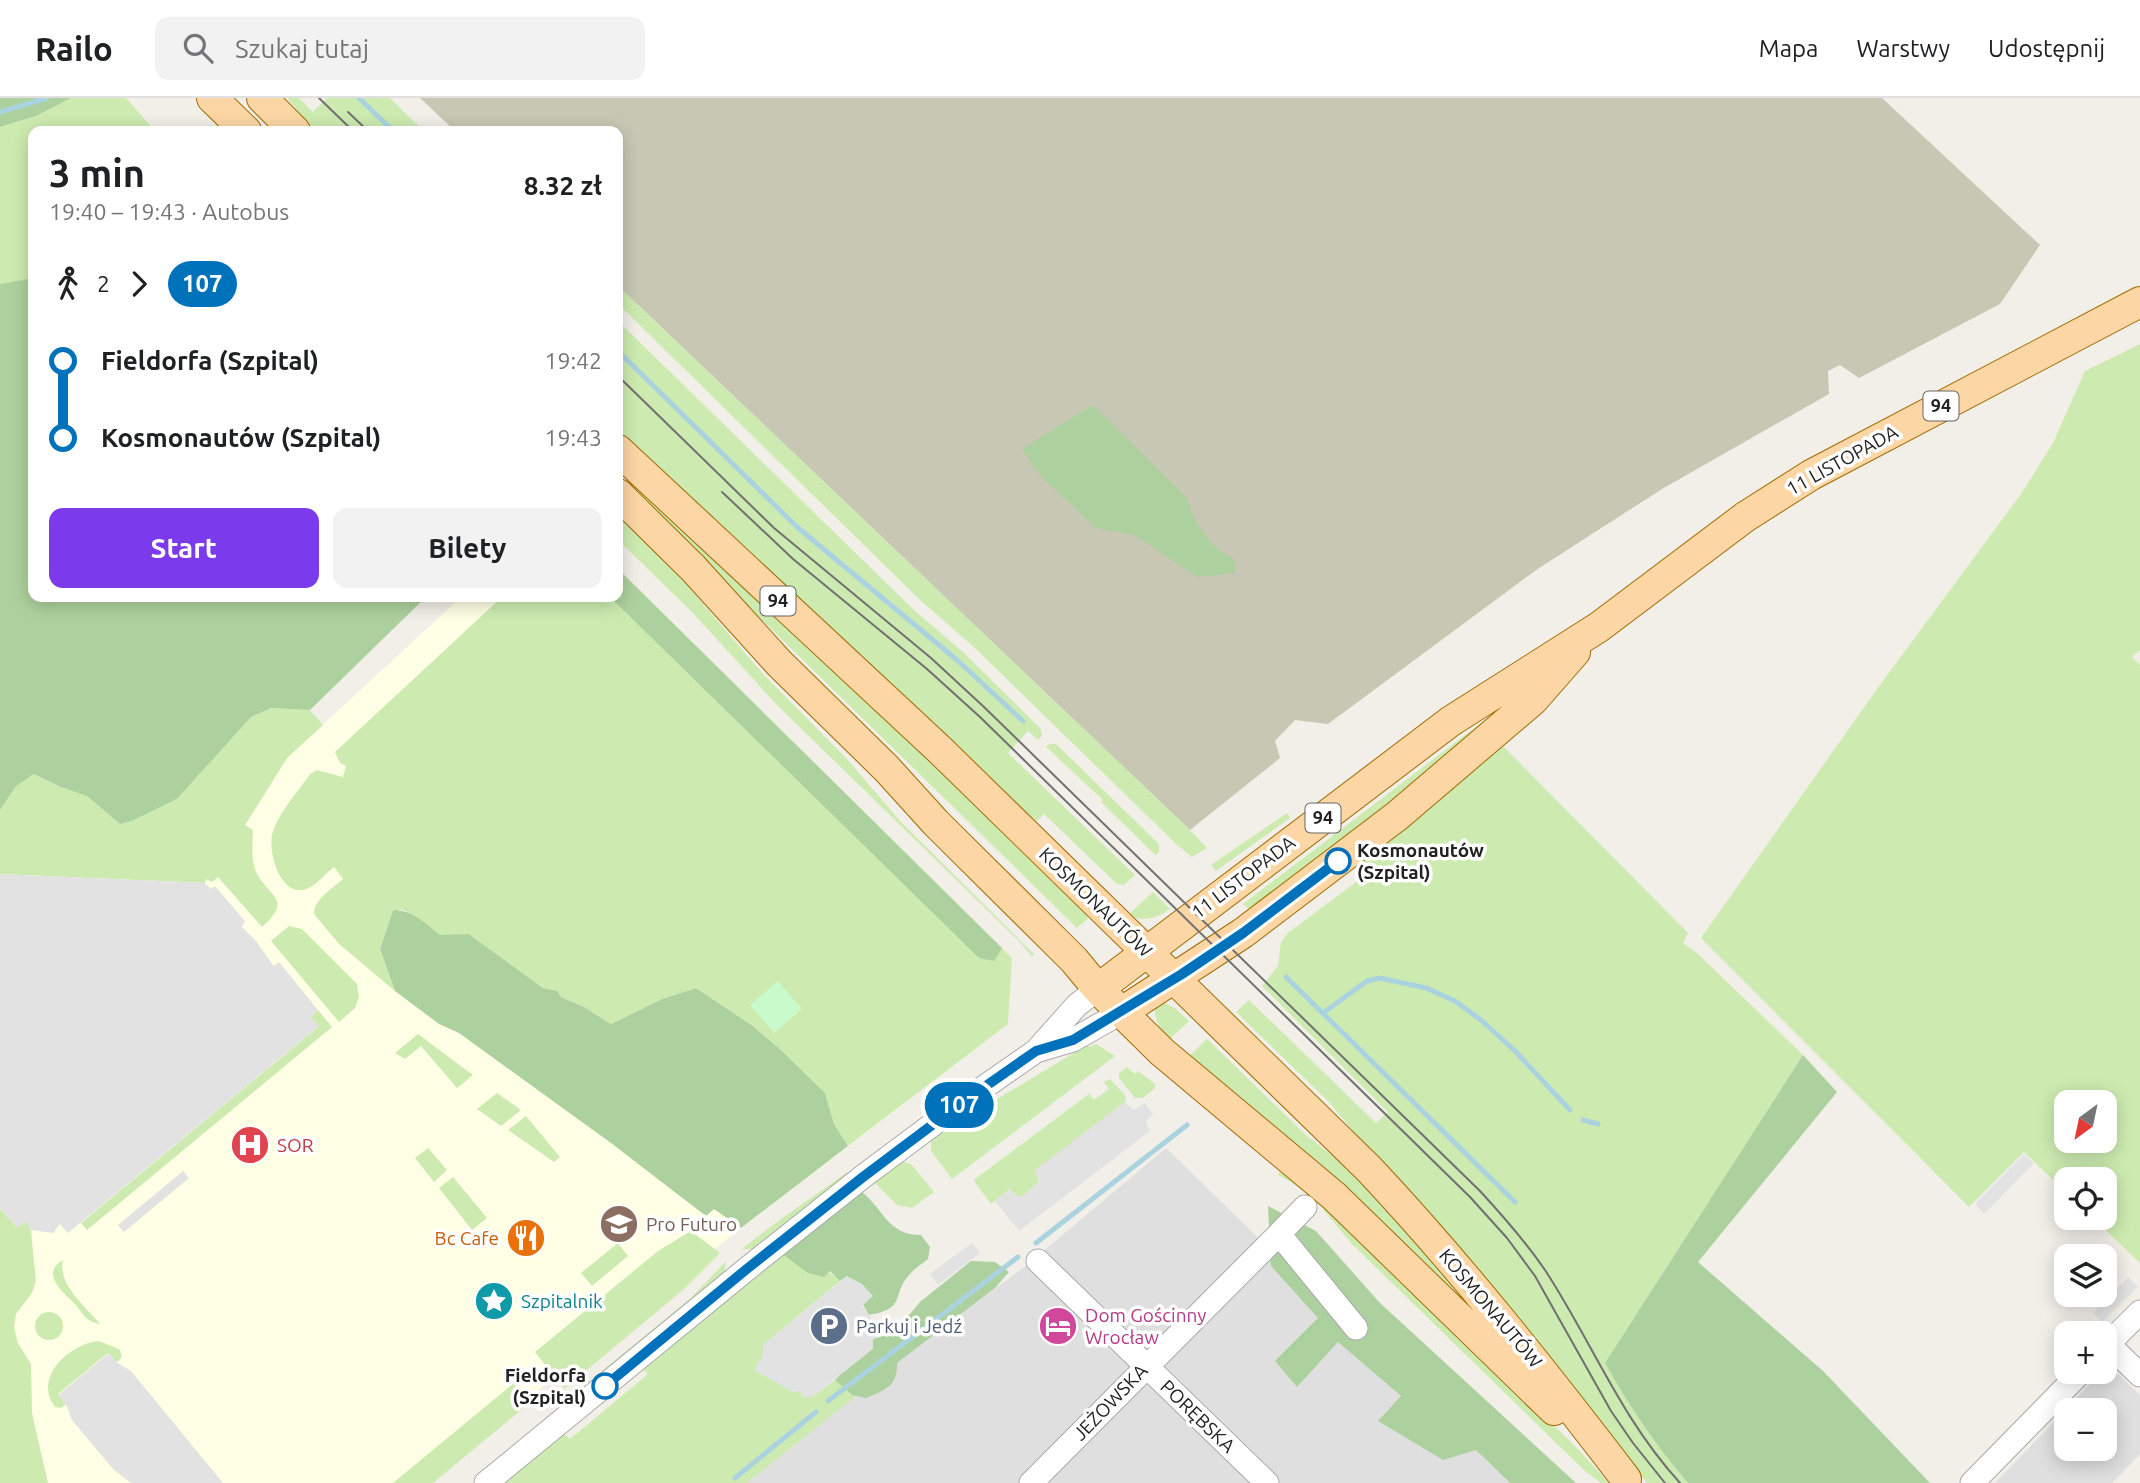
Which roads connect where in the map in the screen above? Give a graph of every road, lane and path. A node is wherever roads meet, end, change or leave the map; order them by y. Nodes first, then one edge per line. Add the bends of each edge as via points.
1 (212, 98) edge
2 (262, 98) edge
3 (241, 126) edge
4 (290, 126) edge
5 (2140, 302) edge
6 (623, 455) edge
7 (623, 499) edge
8 (1599, 626) junction
9 (1146, 951) junction
10 (1174, 978) junction
11 (1098, 989) junction
12 (1122, 1012) junction
13 (1036, 1051) junction
14 (1305, 1207) dead end
15 (1279, 1234) junction
16 (1038, 1261) dead end
17 (2140, 1312) edge
18 (1356, 1328) dead end
19 (2117, 1335) edge
20 (2117, 1354) edge
21 (1146, 1365) junction
22 (2140, 1375) edge
23 (2069, 1384) edge
24 (1628, 1481) edge
25 (486, 1483) edge
26 (1031, 1483) edge
27 (1267, 1483) edge
28 (1972, 1483) edge

1 - 3 main road
2 - 4 main road
5 - 8 main road, 11 LISTOPADA / 94 via 1811,475 1745,517
6 - 9 main road, KOSMONAUTÓW / 94 via 940,750
7 - 11 main road, KOSMONAUTÓW / 94
8 - 9 main road, 11 LISTOPADA / 94 via 1451,721
8 - 10 main road, 11 LISTOPADA / 94 via 1533,700 1397,816 1243,933
9 - 10 main road, KOSMONAUTÓW
9 - 11 main road, 11 LISTOPADA
10 - 12 main road, 11 LISTOPADA / 94
10 - 24 main road, KOSMONAUTÓW via 1411,1213 1541,1367
11 - 12 main road, KOSMONAUTÓW / 94
11 - 13 street via 1077,1005
12 - 13 street via 1073,1040
12 - 24 main road, KOSMONAUTÓW via 1206,1091 1334,1196
13 - 25 street via 863,1177
14 - 15 street, JEŻOWSKA
15 - 18 street
15 - 21 street, JEŻOWSKA
16 - 21 street, PORĘBSKA
17 - 19 street
20 - 22 street
21 - 26 street, JEŻOWSKA
21 - 27 street, PORĘBSKA
23 - 28 street

